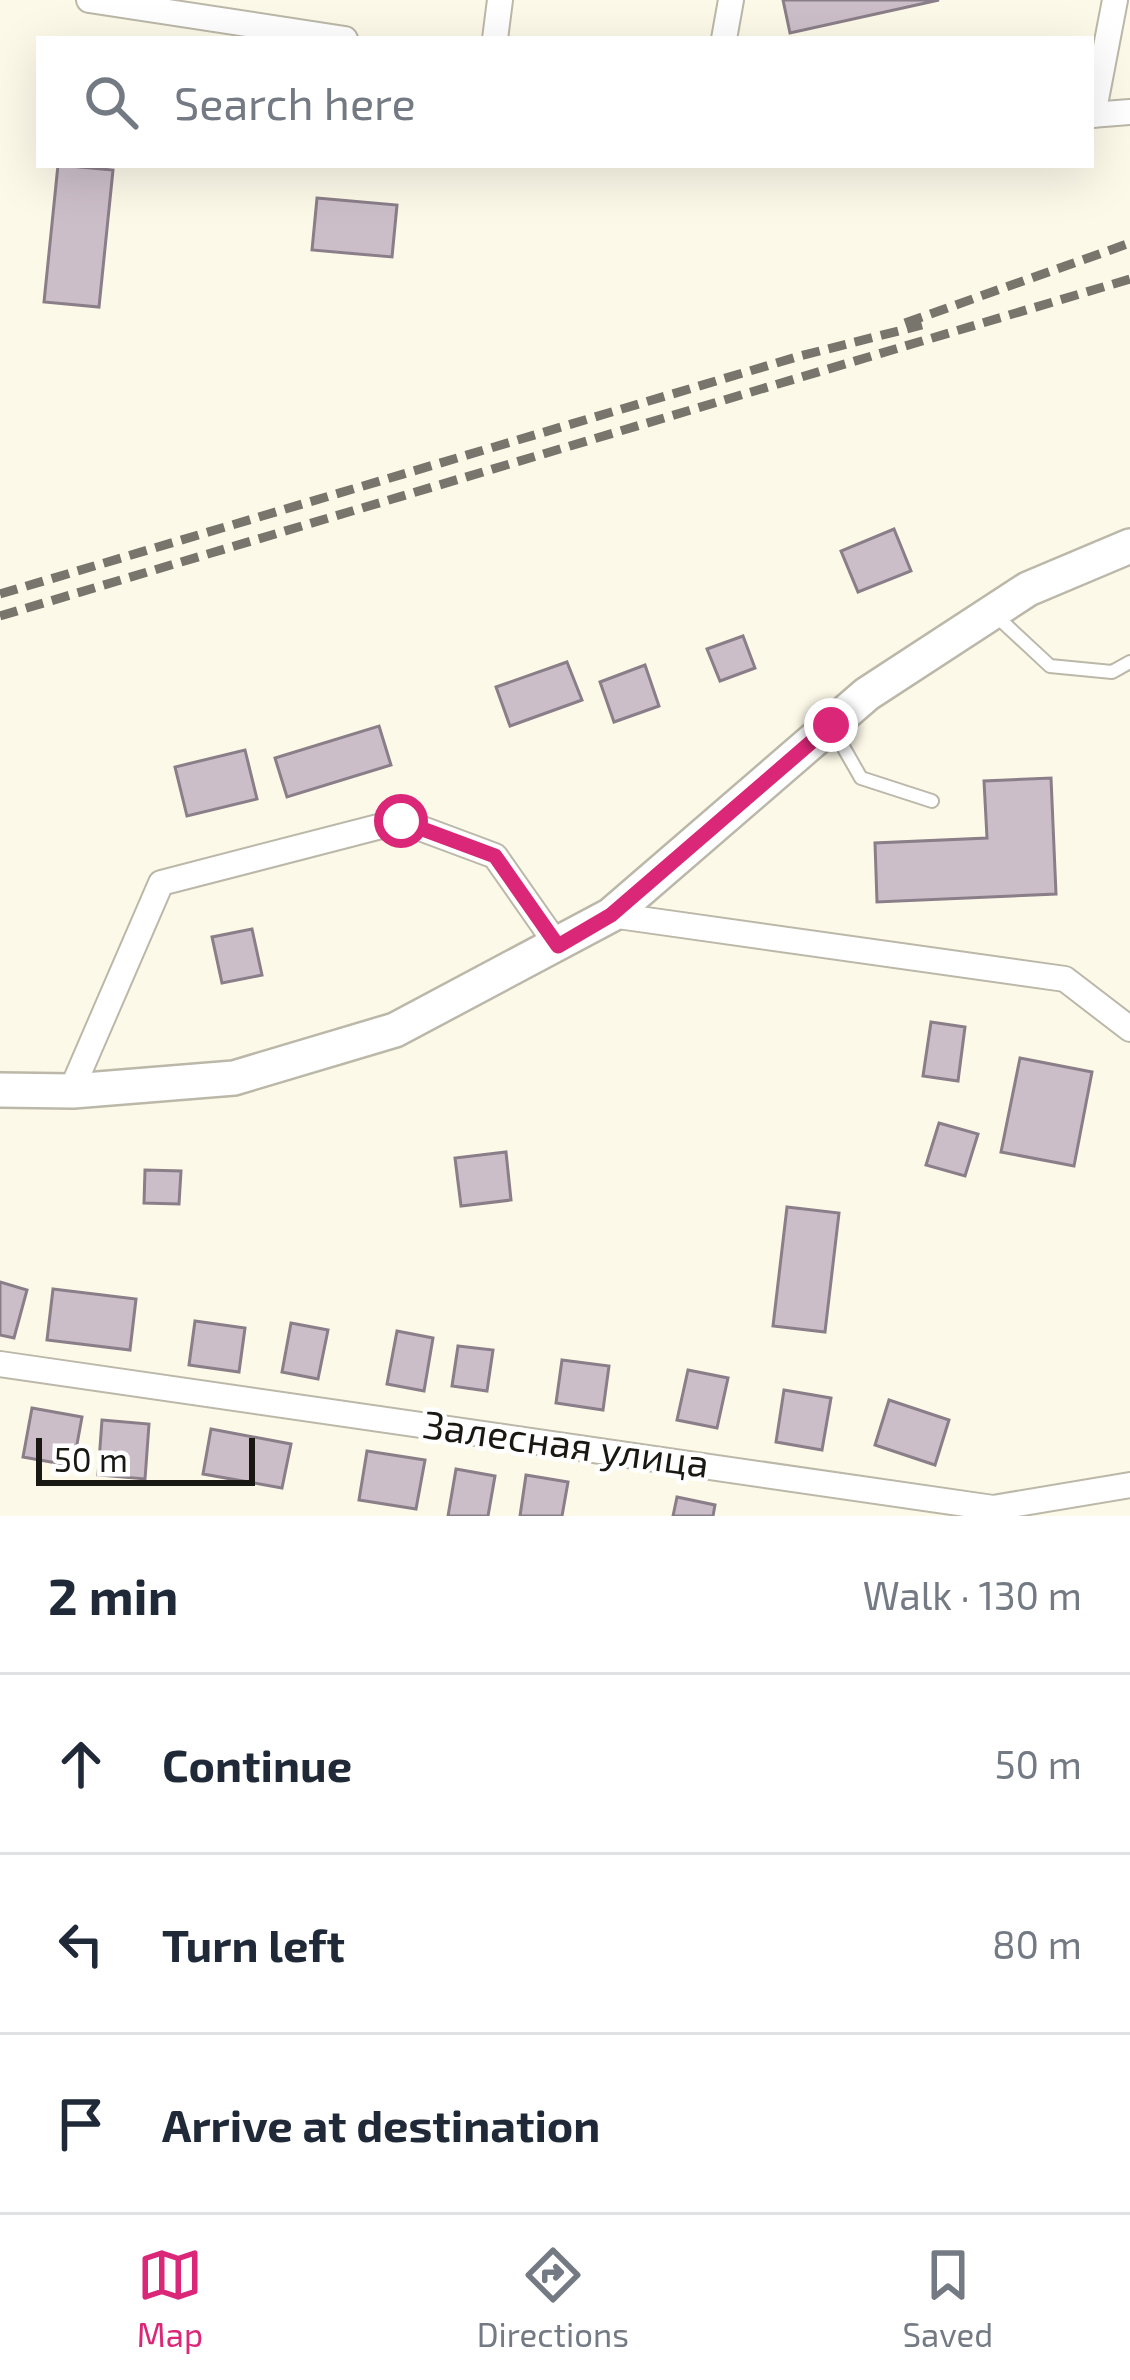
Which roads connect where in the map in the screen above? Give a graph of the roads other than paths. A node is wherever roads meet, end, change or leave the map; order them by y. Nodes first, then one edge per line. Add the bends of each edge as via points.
1 (88, 0) edge
2 (500, 0) edge
3 (731, 0) edge
4 (1115, 0) edge
5 (250, 32) edge
6 (304, 36) edge
7 (495, 36) edge
8 (725, 36) edge
9 (1094, 105) edge
10 (1127, 111) edge
11 (1094, 115) edge
12 (1130, 546) edge
13 (992, 612) junction
14 (1130, 662) edge
15 (831, 725) junction
16 (932, 801) dead end
17 (611, 915) junction
18 (558, 946) junction
19 (1130, 1028) edge
20 (0, 1090) edge
21 (71, 1091) junction
22 (0, 1364) edge
23 (1130, 1485) edge

1 - 5 street
2 - 7 street
3 - 8 street
4 - 9 street
5 - 6 street
10 - 11 street
12 - 13 main road
13 - 14 lane via 1050,666 1112,672
13 - 15 main road
15 - 16 lane via 861,778
15 - 17 main road
17 - 18 main road
17 - 19 street via 1065,979
18 - 21 main road via 395,1030 233,1078
18 - 21 street via 495,856 401,821 161,883
20 - 21 main road
22 - 23 street, Залесная улица via 993,1508

